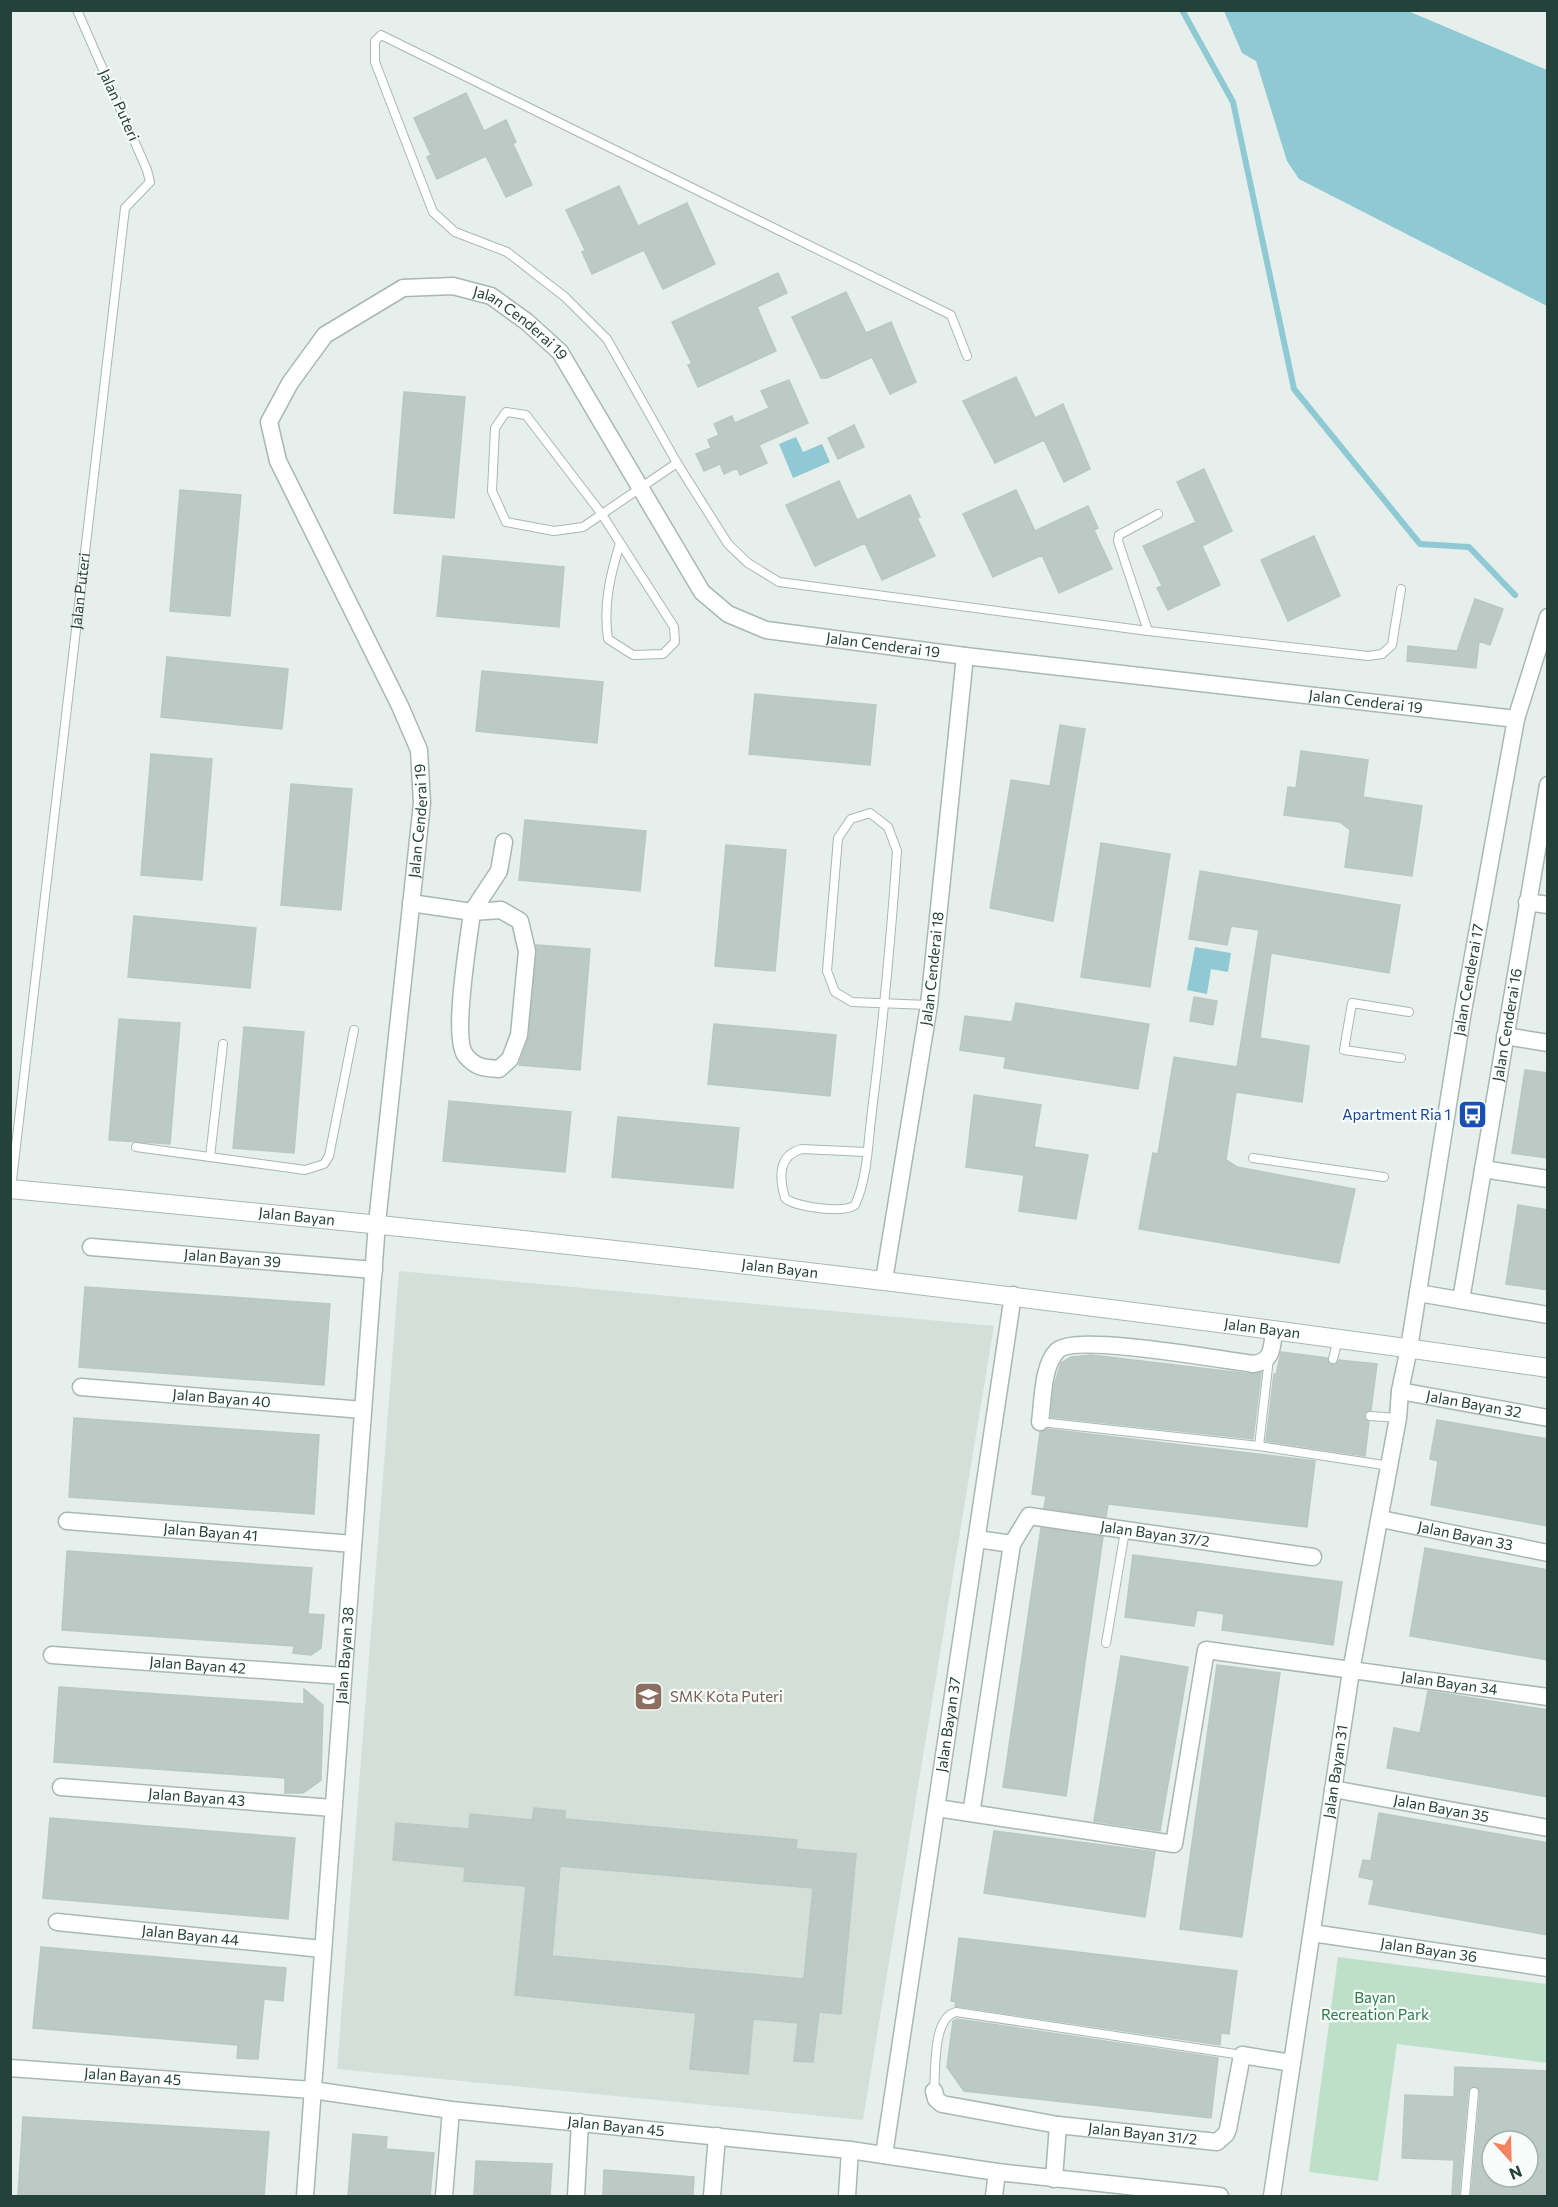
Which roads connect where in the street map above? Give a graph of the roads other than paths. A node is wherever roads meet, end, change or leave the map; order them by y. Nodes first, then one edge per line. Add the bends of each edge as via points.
1 (77, 10) edge
2 (967, 356) dead end
3 (677, 463) junction
4 (638, 487) junction
5 (601, 513) junction
6 (1158, 514) dead end
7 (620, 543) junction
8 (1401, 589) dead end
9 (1548, 617) edge
10 (1148, 631) junction
11 (964, 656) junction
12 (1516, 719) junction
13 (1548, 785) edge
14 (504, 842) dead end
15 (1527, 902) junction
16 (411, 903) junction
17 (1548, 905) edge
18 (472, 912) junction
19 (886, 1005) junction
20 (929, 1005) junction
21 (1409, 1012) dead end
22 (354, 1030) dead end
23 (1505, 1036) junction
24 (1548, 1043) edge
25 (223, 1044) dead end
26 (1401, 1059) dead end
27 (136, 1147) dead end
28 (866, 1152) junction
29 (210, 1157) junction
30 (1253, 1158) dead end
31 (1483, 1169) junction
32 (1384, 1178) dead end
33 (1548, 1179) edge
34 (11, 1189) edge
35 (10, 1194) edge
36 (377, 1223) junction
37 (91, 1247) dead end
38 (374, 1270) junction
39 (884, 1280) junction
40 (1418, 1293) junction
41 (1013, 1295) junction
42 (1461, 1300) junction
43 (1548, 1316) edge
44 (1274, 1330) junction
45 (1338, 1339) junction
46 (1409, 1348) junction
47 (1269, 1358) junction
48 (1333, 1359) dead end
49 (1548, 1368) edge
50 (81, 1387) dead end
51 (1400, 1391) junction
52 (363, 1410) junction
53 (1370, 1416) dead end
54 (1398, 1418) junction
55 (1548, 1418) edge
56 (1040, 1422) joint
57 (1259, 1446) junction
58 (1390, 1466) junction
59 (1381, 1519) junction
60 (67, 1521) dead end
61 (1125, 1531) junction
62 (976, 1539) junction
63 (353, 1544) junction
64 (1012, 1544) junction
65 (1548, 1553) edge
66 (1313, 1557) dead end
67 (1106, 1643) dead end
68 (52, 1655) dead end
69 (1351, 1671) junction
70 (343, 1676) junction
71 (1548, 1697) edge
72 (61, 1787) dead end
73 (1333, 1789) junction
74 (333, 1808) junction
75 (937, 1808) junction
76 (972, 1808) dead end
77 (1548, 1828) edge
78 (57, 1922) dead end
79 (1312, 1933) junction
80 (322, 1949) junction
81 (1548, 1968) edge
82 (1242, 2055) junction
83 (1292, 2063) junction
84 (10, 2068) edge
85 (312, 2090) junction
86 (934, 2091) joint
87 (1474, 2092) dead end
88 (452, 2110) junction
89 (580, 2122) junction
90 (1058, 2125) junction
91 (717, 2136) junction
92 (850, 2150) junction
93 (884, 2154) junction
94 (997, 2172) junction
95 (1054, 2179) junction
96 (304, 2196) edge
97 (444, 2196) edge
98 (576, 2196) edge
99 (712, 2196) edge
100 (847, 2196) edge
101 (994, 2196) edge
102 (1220, 2196) edge
103 (1272, 2196) edge
104 (1465, 2196) edge

1 - 34 lane, Jalan Puteri via 150,182 125,208
2 - 3 lane via 951,315 381,35 375,41 375,62 433,212 455,231 507,252 566,297 607,339
3 - 4 lane
3 - 10 lane via 728,544 748,563 779,582
4 - 5 lane
4 - 11 street, Jalan Cenderai 19 via 702,592 728,614 766,630
4 - 16 street, Jalan Cenderai 19 via 560,352 491,296 453,286 403,288 325,335 290,383 269,422 278,461 418,750 422,803
5 - 5 lane via 583,527 554,531 506,522 492,491 495,428 506,412 526,415
5 - 7 lane
6 - 10 lane via 1119,535 1118,541
7 - 7 lane via 674,627 675,642 663,654 633,655 608,639 604,613
8 - 10 lane via 1392,645 1382,654 1368,656
9 - 12 street, Jalan Cenderai 17
11 - 12 street, Jalan Cenderai 19
11 - 20 street, Jalan Cenderai 18
12 - 40 street, Jalan Cenderai 17 via 1463,1011
13 - 15 street, Jalan Cenderai 16
14 - 18 street via 499,871
15 - 17 street
15 - 23 street, Jalan Cenderai 16
16 - 18 street
16 - 36 street, Jalan Cenderai 19
18 - 18 street via 501,910 520,921 527,951 519,1035 510,1059 499,1069 478,1068 464,1055 459,1033
19 - 19 lane via 852,1002 835,992 827,971 838,838 851,819 870,813 888,827 897,851
19 - 20 lane
19 - 28 lane
20 - 39 street, Jalan Cenderai 18
21 - 26 lane via 1352,1004 1344,1050
22 - 29 lane via 329,1156 324,1164 305,1170
23 - 24 street
23 - 31 street, Jalan Cenderai 16
25 - 29 lane
27 - 29 lane
28 - 28 lane via 792,1152 784,1161 784,1198 796,1204 850,1209 859,1195
30 - 32 lane
31 - 33 street
31 - 42 street, Jalan Cenderai 16
34 - 35 street, Jalan Puteri
34 - 36 street, Jalan Bayan
36 - 38 street, Jalan Bayan 38
36 - 39 street, Jalan Bayan
37 - 38 street, Jalan Bayan 39
38 - 52 street, Jalan Bayan 38
39 - 41 street, Jalan Bayan
40 - 42 street
40 - 46 street, Jalan Cenderai 17
41 - 44 street, Jalan Bayan
41 - 62 street, Jalan Bayan 37
42 - 43 street
44 - 45 street, Jalan Bayan
44 - 47 street
45 - 46 street, Jalan Bayan
45 - 48 lane
46 - 49 street, Jalan Bayan
46 - 51 street, Jalan Bayan 31
47 - 56 street via 1253,1364 1070,1344 1050,1359
47 - 57 lane
50 - 52 street, Jalan Bayan 40
51 - 54 street, Jalan Bayan 31
51 - 55 street, Jalan Bayan 32
52 - 63 street, Jalan Bayan 38
53 - 54 lane
54 - 58 street, Jalan Bayan 31
56 - 57 lane
57 - 58 lane
58 - 59 street, Jalan Bayan 31
59 - 65 street, Jalan Bayan 33
59 - 69 street, Jalan Bayan 31
60 - 63 street, Jalan Bayan 41
61 - 64 street, Jalan Bayan 37/2 via 1029,1516
61 - 66 street, Jalan Bayan 37/2
61 - 67 lane
62 - 64 street
62 - 75 street, Jalan Bayan 37
63 - 70 street, Jalan Bayan 38
64 - 76 street
68 - 70 street, Jalan Bayan 42
69 - 71 street, Jalan Bayan 34
69 - 73 street, Jalan Bayan 31
69 - 75 street, Jalan Bayan 34 via 1206,1650 1174,1844
70 - 74 street, Jalan Bayan 38
72 - 74 street, Jalan Bayan 43
73 - 77 street, Jalan Bayan 35
73 - 79 street, Jalan Bayan 31
74 - 80 street, Jalan Bayan 38
75 - 93 street, Jalan Bayan 37
78 - 80 street, Jalan Bayan 44
79 - 81 street, Jalan Bayan 36
79 - 83 street, Jalan Bayan 31
80 - 85 street, Jalan Bayan 38
82 - 83 street
82 - 86 lane via 956,2012 942,2020
82 - 90 street, Jalan Bayan 31/2 via 1228,2129 1217,2142
83 - 103 street, Jalan Bayan 31
84 - 85 street, Jalan Bayan 45
85 - 88 street, Jalan Bayan 45
85 - 96 street, Jalan Bayan 38
86 - 90 street, Jalan Bayan 31/2 via 942,2104
87 - 104 lane
88 - 89 street, Jalan Bayan 45
88 - 97 street
89 - 91 street, Jalan Bayan 45
89 - 98 street
90 - 95 street
91 - 92 street, Jalan Bayan 45
91 - 99 street
92 - 93 street, Jalan Bayan 45
92 - 100 street
93 - 94 street, Jalan Bayan 45
94 - 95 street, Jalan Bayan 45
94 - 101 street
95 - 102 street, Jalan Bayan 45

